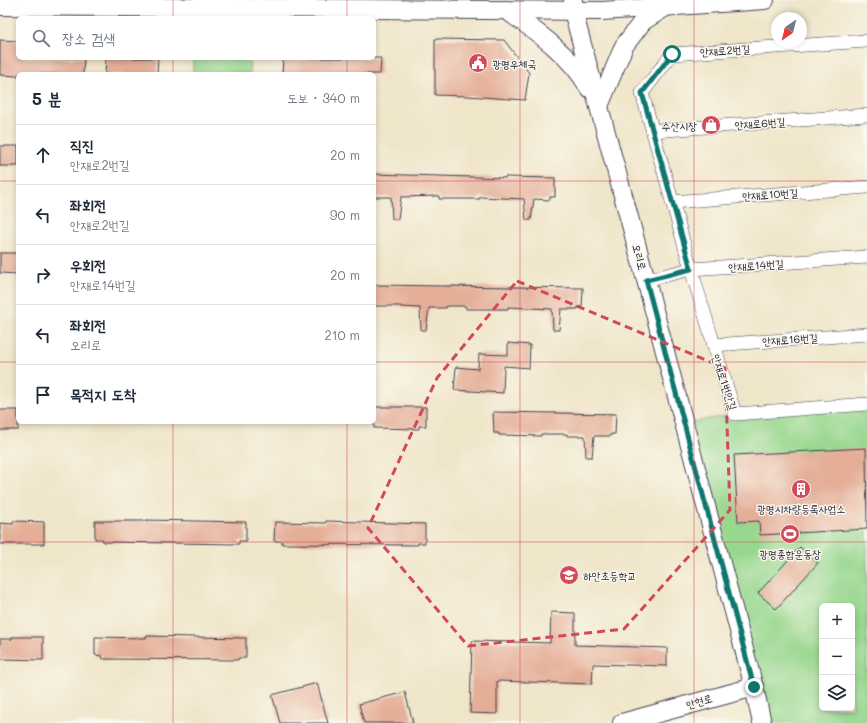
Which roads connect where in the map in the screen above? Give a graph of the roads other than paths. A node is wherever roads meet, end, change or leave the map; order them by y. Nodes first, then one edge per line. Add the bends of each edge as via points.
1 (765, 0) edge
2 (573, 5) edge
3 (0, 6) edge
4 (665, 7) junction
5 (506, 10) junction
6 (867, 41) edge
7 (599, 106) junction
8 (867, 115) edge
9 (653, 131) junction
10 (867, 187) edge
11 (672, 202) junction
12 (867, 257) edge
13 (691, 269) junction
14 (646, 280) junction
15 (867, 334) edge
16 (714, 345) junction
17 (867, 404) edge
18 (754, 687) junction
19 (622, 723) edge
20 (762, 723) edge

1 - 4 main road
2 - 4 main road via 602,11
2 - 5 main road
2 - 7 main road, 오리로
3 - 5 main road
4 - 7 main road via 643,21 624,46
5 - 7 main road via 561,52 584,78
6 - 9 street, 안재로2번길 via 672,54 642,93
7 - 14 main road, 오리로
8 - 9 street, 안재로6번길
9 - 11 street, 안재로2번길
10 - 11 street, 안재로10번길
11 - 13 street, 안재로2번길
12 - 13 street, 안재로14번길
13 - 14 street, 안재로14번길
13 - 16 street, 안재로1번안길
14 - 18 main road, 오리로
15 - 16 street, 안재로16번길
16 - 17 street, 안재로1번안길 via 735,414
18 - 19 main road, 안현로
18 - 20 main road, 오리로

